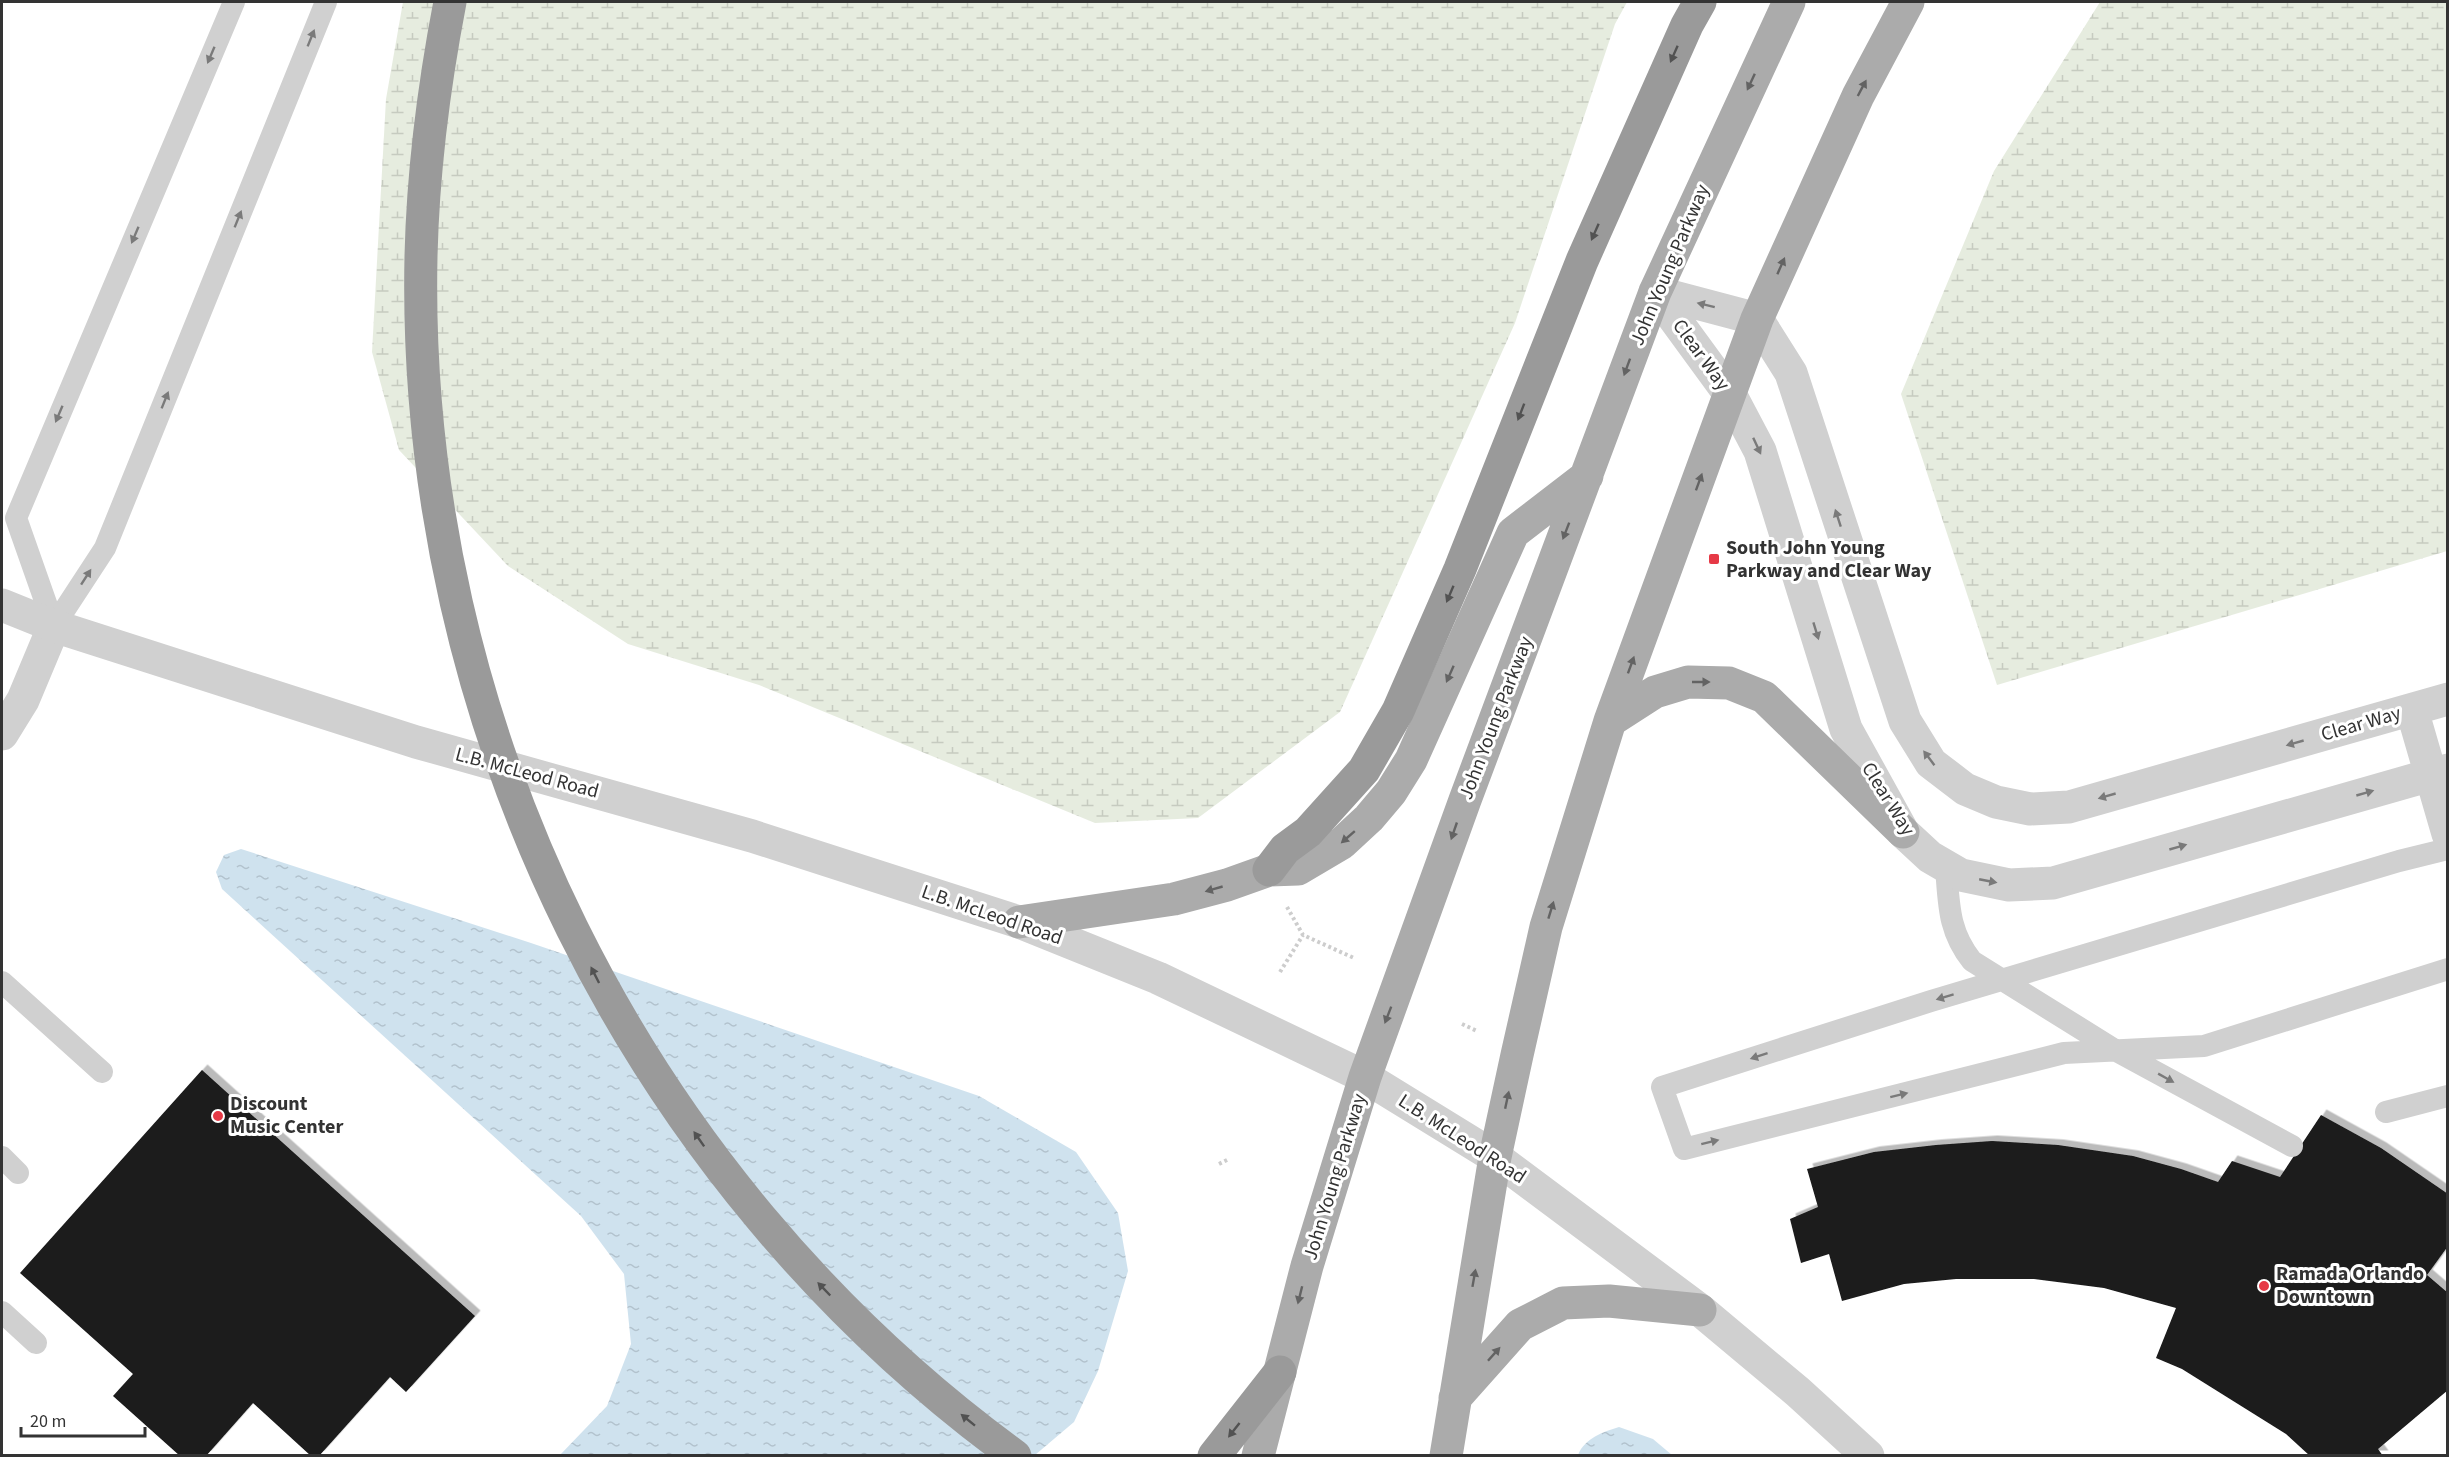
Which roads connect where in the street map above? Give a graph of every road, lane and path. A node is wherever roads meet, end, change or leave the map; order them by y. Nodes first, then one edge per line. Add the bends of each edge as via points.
1 (234, 2) edge
2 (326, 2) edge
3 (450, 2) edge
4 (1700, 2) edge
5 (1789, 2) edge
6 (1908, 2) edge
7 (1655, 292) junction
8 (1757, 319) junction
9 (1731, 396) junction
10 (1587, 476) junction
11 (2, 605) edge
12 (54, 626) junction
13 (2448, 699) edge
14 (2412, 710) junction
15 (1610, 721) junction
16 (2, 734) edge
17 (2439, 772) edge
18 (1903, 832) junction
19 (2448, 834) edge
20 (2448, 849) edge
21 (1947, 867) junction
22 (1269, 870) junction
23 (1283, 901) dead end
24 (1019, 922) junction
25 (1303, 935) junction
26 (1354, 958) dead end
27 (2448, 969) edge
28 (1280, 972) dead end
29 (2001, 981) junction
30 (2, 982) edge
31 (1462, 1024) dead end
32 (1478, 1031) dead end
33 (2115, 1050) junction
34 (102, 1072) dead end
35 (1365, 1077) junction
36 (2448, 1096) edge
37 (2386, 1112) dead end
38 (2292, 1146) dead end
39 (2, 1157) edge
40 (1495, 1157) junction
41 (1229, 1159) dead end
42 (1219, 1164) dead end
43 (18, 1173) dead end
44 (1700, 1310) junction
45 (2, 1312) edge
46 (36, 1343) dead end
47 (1280, 1372) junction
48 (1455, 1398) junction
49 (1015, 1455) edge
50 (1214, 1455) edge
51 (1258, 1455) edge
52 (1446, 1455) edge
53 (1868, 1455) edge

1 -> 12 lane via 16,518
12 -> 2 lane via 105,548
49 -> 3 highway via 915,1376 850,1314 801,1265 706,1149 620,1021 567,920 520,814 463,631 441,519 426,406 421,252 433,103
4 -> 22 highway via 1582,261 1460,569 1398,711 1364,770
5 -> 7 main road, John Young Parkway
8 -> 6 main road via 1858,96
8 -> 7 street, Clear Way
7 - 9 street, Clear Way
7 -> 10 main road, John Young Parkway
8 - 9 main road
14 -> 8 street, Clear Way via 2069,807 2030,809 1996,802 1965,789 1931,763 1905,721 1791,374
15 -> 9 main road
9 -> 18 street, Clear Way via 1760,451 1846,729
10 -> 22 main road via 1513,533 1412,760 1390,792 1342,843 1298,869
10 -> 35 main road, John Young Parkway
11 - 12 street, L.B. McLeod Road
12 - 16 street via 23,700
12 - 24 street, L.B. McLeod Road via 416,742 752,836
13 - 14 street, Clear Way
14 - 17 street
15 -> 18 main road via 1654,692 1688,682 1729,682 1764,697
40 -> 15 main road via 1546,927
17 - 19 street
21 -> 17 street, Clear Way via 1961,875 2009,885 2053,883
18 - 21 street, Clear Way
20 - 29 lane
21 - 29 lane via 1951,921 1959,946 1972,961
22 -> 24 main road via 1174,899
23 - 25 path
24 - 35 street, L.B. McLeod Road via 1158,978
25 - 26 path
25 - 28 path
27 - 33 lane via 2204,1046
29 - 33 lane
29 -> 33 lane via 1662,1087 1684,1149 2064,1053
30 - 34 lane
31 - 32 path
33 -> 38 lane
35 - 40 street, L.B. McLeod Road
35 -> 47 main road, John Young Parkway via 1307,1266
36 - 37 lane
39 - 43 lane
40 - 44 street, L.B. McLeod Road
48 -> 40 main road
41 - 42 path
48 -> 44 main road via 1520,1325 1563,1303 1609,1301
44 - 53 street, L.B. McLeod Road
45 - 46 lane
47 -> 50 highway
47 - 51 main road, John Young Parkway
48 - 52 main road

